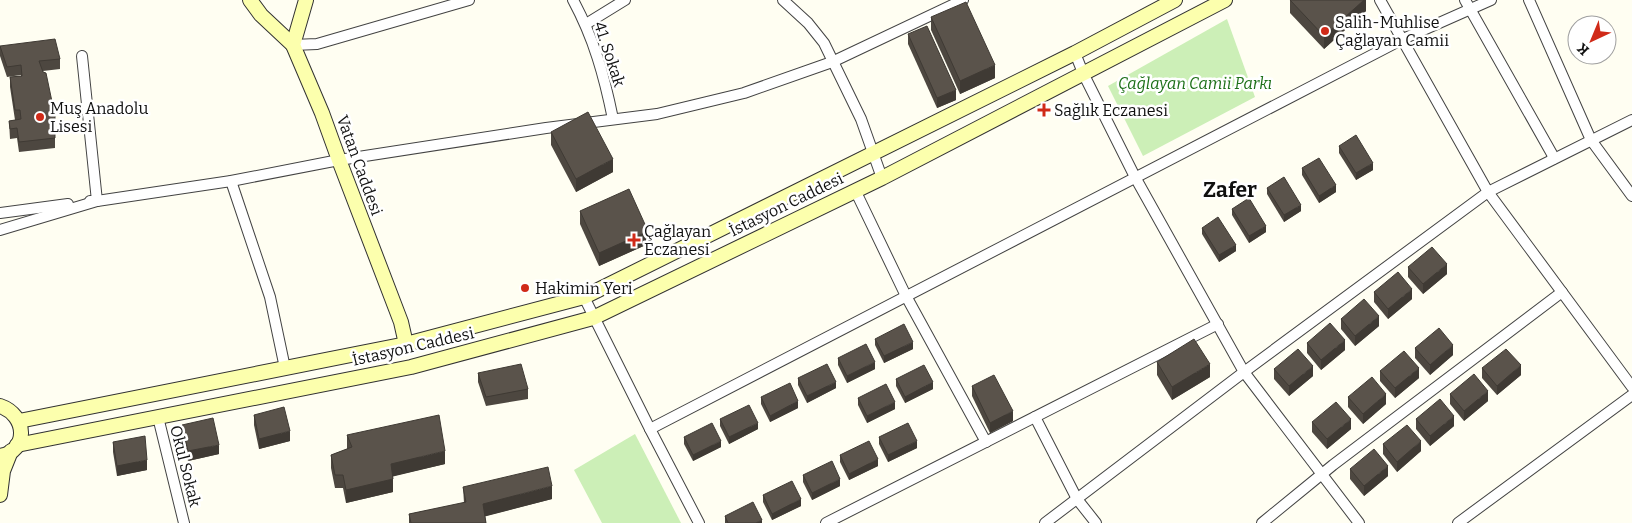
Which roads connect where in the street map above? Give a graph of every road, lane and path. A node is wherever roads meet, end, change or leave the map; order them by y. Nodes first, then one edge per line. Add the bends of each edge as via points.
1 (250, 0) edge
2 (306, 0) edge
3 (469, 0) edge
4 (573, 0) edge
5 (624, 0) edge
6 (783, 0) edge
7 (963, 0) edge
8 (1225, 0) edge
9 (1380, 0) edge
10 (1491, 0) edge
11 (1529, 0) edge
12 (1170, 1) edge
13 (1468, 5) edge
14 (586, 24) junction
15 (1403, 39) junction
16 (293, 45) junction
17 (1075, 53) junction
18 (82, 56) dead end
19 (832, 62) junction
20 (1083, 73) junction
21 (613, 119) junction
22 (1632, 120) edge
23 (1591, 140) junction
24 (873, 153) junction
25 (339, 160) junction
26 (1553, 160) junction
27 (1135, 177) junction
28 (882, 178) junction
29 (231, 180) junction
30 (856, 190) junction
31 (1488, 192) junction
32 (1632, 196) edge
33 (97, 201) junction
34 (0, 213) edge
35 (0, 230) edge
36 (1562, 292) junction
37 (906, 296) junction
38 (584, 297) junction
39 (593, 318) junction
40 (1218, 324) junction
41 (406, 344) junction
42 (285, 368) junction
43 (1244, 372) junction
44 (1632, 387) edge
45 (1632, 395) edge
46 (0, 406) edge
47 (1035, 416) junction
48 (158, 417) junction
49 (19, 421) junction
50 (650, 429) junction
51 (986, 442) junction
52 (10, 451) edge
53 (1322, 474) junction
54 (0, 495) edge
55 (1077, 499) junction
56 (184, 523) edge
57 (700, 523) edge
58 (826, 523) edge
59 (1045, 523) edge
60 (1096, 523) edge
61 (1262, 523) edge
62 (1359, 523) edge
63 (1458, 523) edge

1 - 16 main road
2 - 16 main road
3 - 16 street via 317,44
4 - 14 street, 41. Sokak
5 - 14 street
6 - 19 street via 824,43
7 - 19 street
8 - 20 main road, İstasyon Caddesi
9 - 15 street
10 - 13 street
11 - 23 street
12 - 17 main road, İstasyon Caddesi
13 - 15 street
13 - 26 street
14 - 21 street, 41. Sokak via 605,80
15 - 27 street
15 - 31 street
16 - 25 main road, Vatan Caddesi
17 - 20 street
17 - 24 main road, İstasyon Caddesi
18 - 33 street
19 - 21 street via 744,93 657,114
19 - 24 street via 861,119
20 - 27 street
20 - 28 main road, İstasyon Caddesi
21 - 25 street
22 - 23 street
23 - 26 street
23 - 32 street
24 - 28 street
24 - 38 main road, İstasyon Caddesi
25 - 29 street
25 - 41 main road, Vatan Caddesi via 401,322
26 - 31 street
27 - 37 street
27 - 40 street
28 - 30 main road, İstasyon Caddesi
29 - 33 street
29 - 42 street via 270,297
30 - 37 street
30 - 39 main road, İstasyon Caddesi
31 - 36 street
31 - 43 street
33 - 34 street
33 - 35 street
36 - 44 street
36 - 53 street
37 - 50 street
37 - 51 street
38 - 39 street
38 - 41 main road, İstasyon Caddesi
39 - 48 main road, İstasyon Caddesi via 411,367
39 - 50 street
40 - 43 street
40 - 47 street
41 - 42 main road, İstasyon Caddesi
42 - 49 main road, İstasyon Caddesi
43 - 53 street
43 - 55 street
45 - 63 street
46 - 49 main road via 15,414
47 - 51 street
47 - 55 street
48 - 52 main road, İstasyon Caddesi
48 - 56 street, Okul Sokak
49 - 52 main road via 21,438
50 - 57 street
51 - 58 street
52 - 54 main road
53 - 61 street
53 - 62 street
55 - 59 street
55 - 60 street

